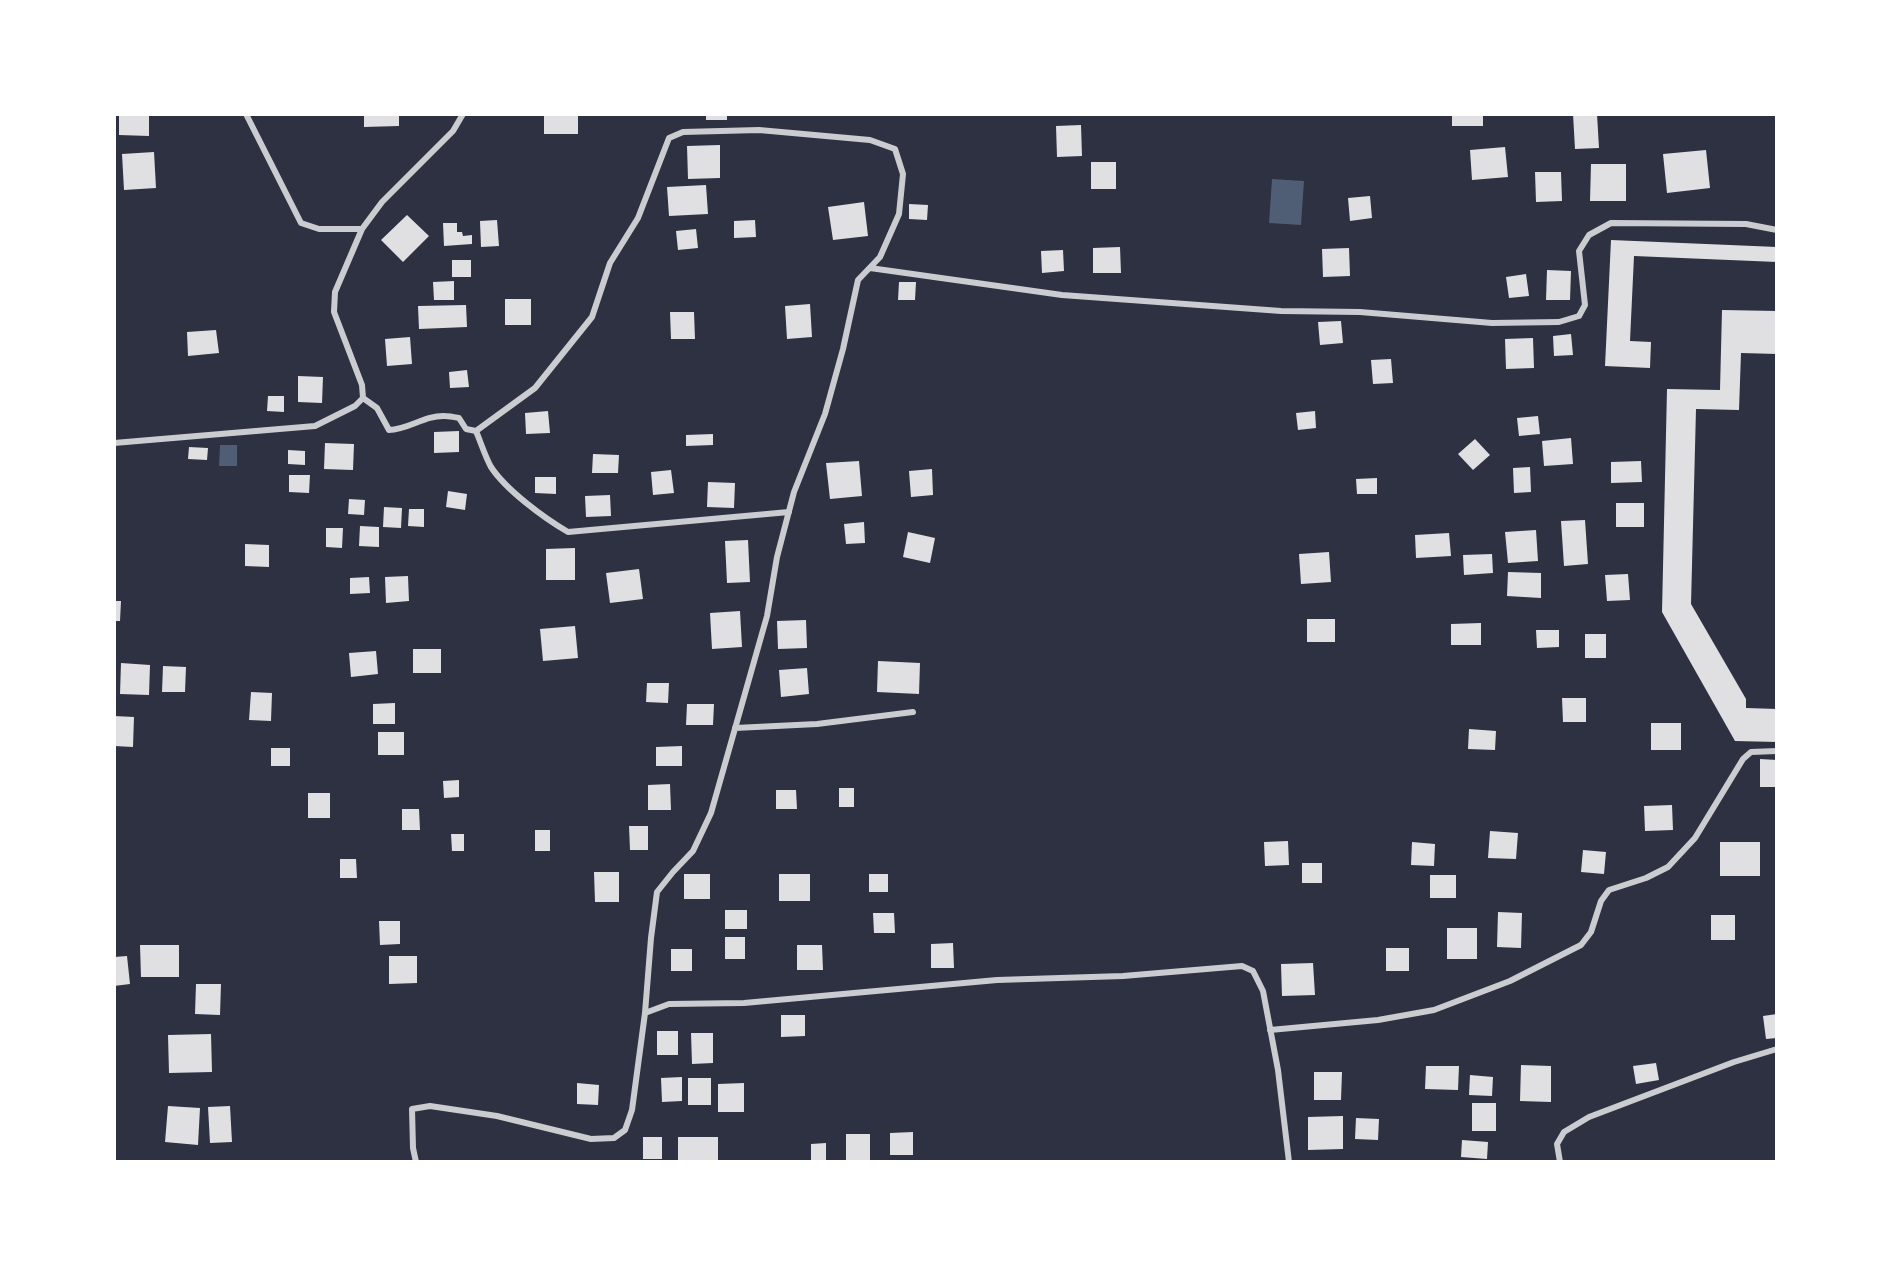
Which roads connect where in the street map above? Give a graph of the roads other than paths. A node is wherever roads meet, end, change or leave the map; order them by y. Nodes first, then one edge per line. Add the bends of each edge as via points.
1 (246, 114) edge
2 (463, 114) edge
3 (362, 229) junction
4 (1777, 230) edge
5 (870, 268) junction
6 (363, 398) junction
7 (476, 431) junction
8 (114, 443) edge
9 (789, 512) junction
10 (913, 712) dead end
11 (735, 728) junction
12 (1777, 750) edge
13 (645, 1013) junction
14 (1270, 1030) junction
15 (1777, 1049) edge
16 (416, 1162) edge
17 (1289, 1162) edge
18 (1560, 1162) edge

1 - 3 street via 301,223 319,229
2 - 3 street via 453,131 382,202
3 - 6 street via 335,292 334,312 362,385
4 - 5 street via 1746,224 1611,223 1589,235 1579,251 1585,305 1579,316 1558,322 1492,323 1062,295
5 - 7 street via 880,257 899,214 903,174 895,149 870,140 809,134 759,130 683,132 669,138 638,218 610,263 592,317 535,388
5 - 9 street via 858,280 825,414
6 - 7 street via 377,408 389,430 443,416 459,418 466,429
6 - 8 street via 315,426
7 - 9 street via 492,467 512,489 568,532
9 - 11 street via 767,616
10 - 11 street via 817,724
11 - 13 street via 711,813 693,850 657,892
12 - 14 street via 1751,752 1743,759 1695,838 1668,867 1610,890 1581,945 1510,981 1434,1010 1378,1020
13 - 14 street via 669,1004 744,1003 997,980 1123,976 1242,966 1253,971 1263,991
13 - 16 street via 632,1110 625,1130 614,1138 591,1139 497,1116 430,1106 412,1109
14 - 17 street
15 - 18 street via 1589,1117 1564,1132 1557,1144

